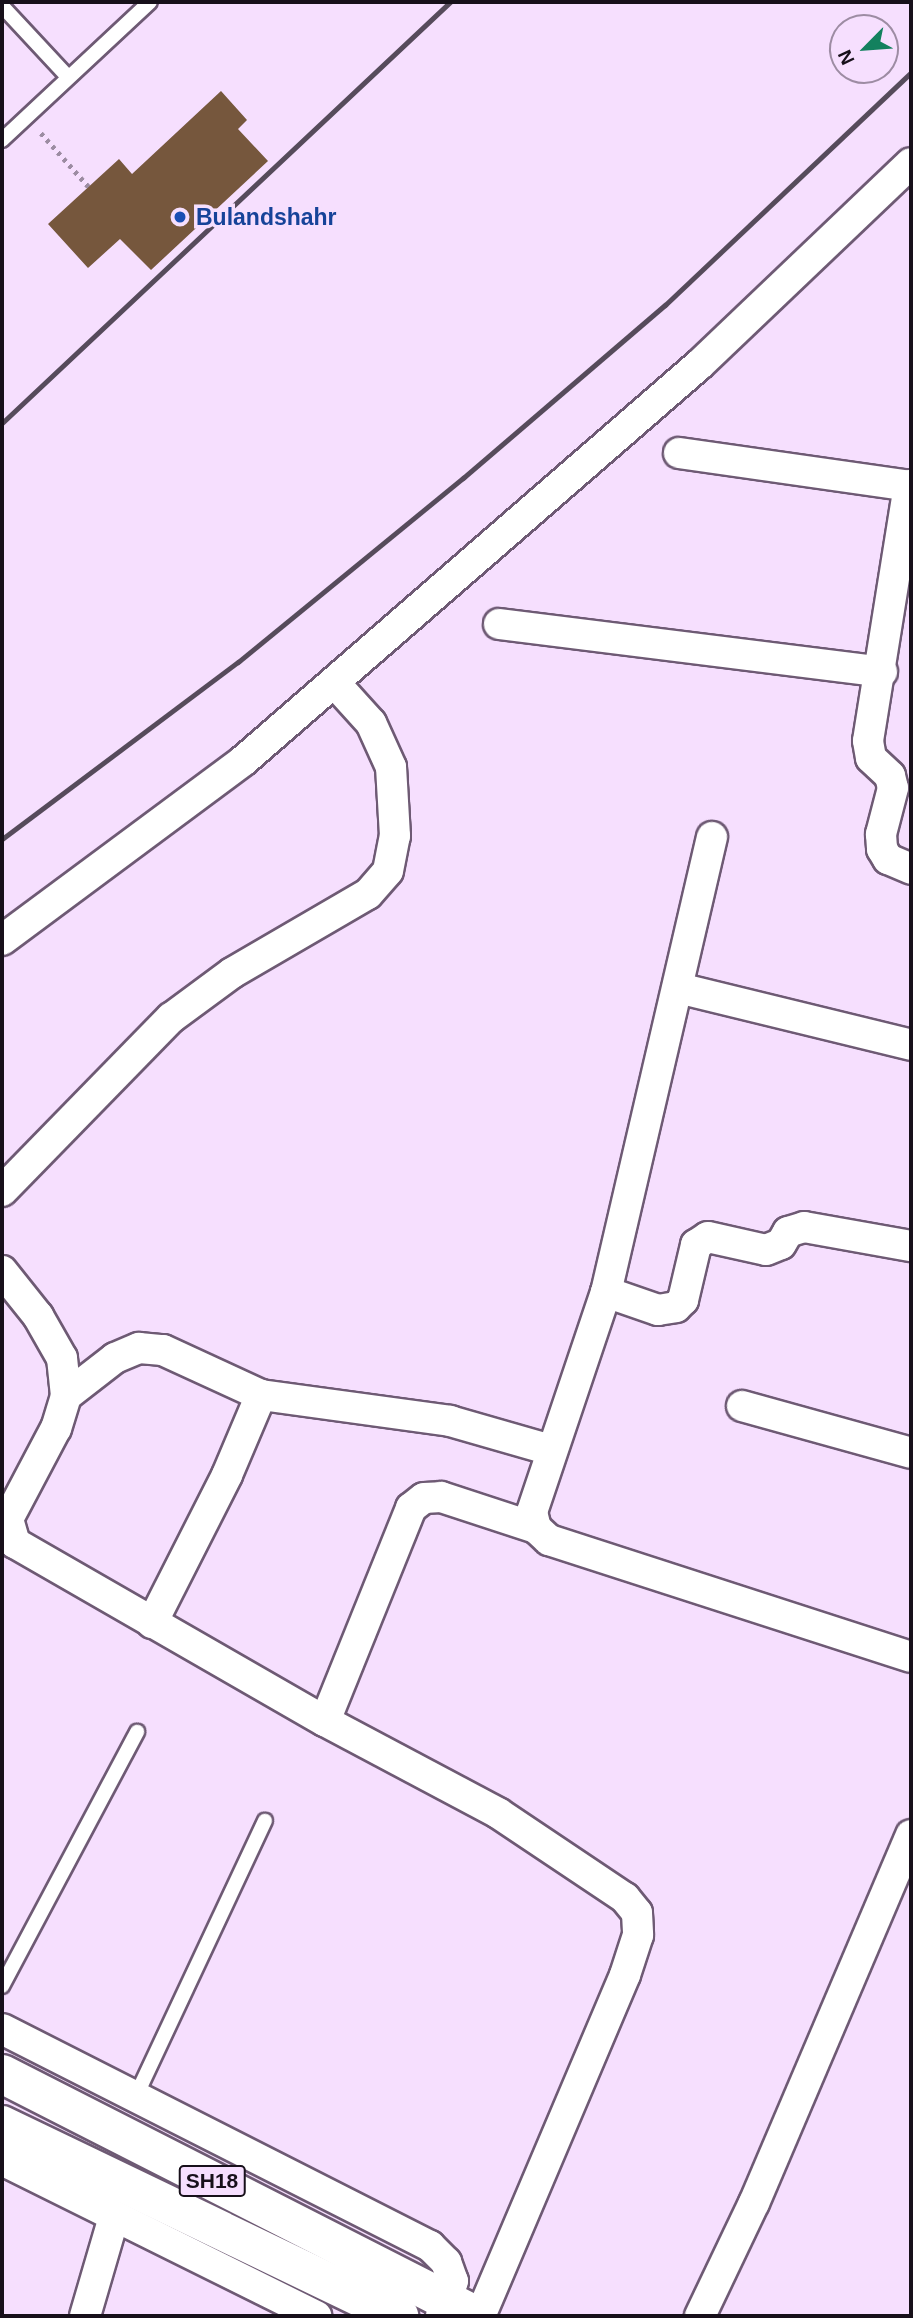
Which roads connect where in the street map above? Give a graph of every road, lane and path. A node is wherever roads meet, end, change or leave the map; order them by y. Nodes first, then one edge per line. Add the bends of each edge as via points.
1 (150, 2) edge
2 (2, 6) edge
3 (68, 77) junction
4 (2, 140) edge
5 (58, 153) dead end
6 (911, 163) edge
7 (89, 187) dead end
8 (679, 453) dead end
9 (910, 486) edge
10 (499, 624) dead end
11 (882, 672) junction
12 (334, 682) junction
13 (712, 837) dead end
14 (911, 869) edge
15 (2, 940) edge
16 (678, 988) junction
17 (911, 1045) edge
18 (2, 1191) edge
19 (911, 1247) edge
20 (2, 1271) edge
21 (606, 1292) junction
22 (261, 1395) junction
23 (66, 1396) junction
24 (742, 1406) dead end
25 (551, 1450) junction
26 (911, 1453) edge
27 (536, 1528) junction
28 (5, 1532) edge
29 (152, 1623) junction
30 (911, 1657) edge
31 (325, 1721) junction
32 (137, 1732) dead end
33 (265, 1821) dead end
34 (910, 1843) edge
35 (2, 1986) edge
36 (2, 2029) edge
37 (2, 2074) edge
38 (136, 2096) junction
39 (2, 2125) edge
40 (2, 2160) edge
41 (114, 2217) junction
42 (445, 2310) edge
43 (85, 2316) edge
44 (316, 2316) edge
45 (700, 2316) edge

1 - 3 lane
2 - 3 lane
3 - 4 lane
5 - 7 path
6 - 12 street via 700,364
8 - 9 street
9 - 11 street
10 - 11 street
11 - 14 street via 868,741 872,758 890,776 893,788 881,849 888,859
12 - 15 street via 243,761
12 - 18 street via 371,723 391,767 395,836 388,871 368,894 232,973 171,1018
13 - 16 street
16 - 17 street
16 - 21 street
19 - 21 street via 804,1227 788,1232 781,1244 766,1250 708,1237 696,1245 683,1300 676,1307 658,1310
20 - 23 street via 38,1316 62,1358
21 - 25 street
22 - 23 street via 163,1350 139,1348 116,1358
22 - 25 street via 450,1421
22 - 29 street via 227,1475
23 - 28 street via 56,1428
24 - 26 street
25 - 27 street via 532,1512
27 - 30 street via 549,1540 595,1558
27 - 31 street via 441,1497 424,1498 411,1508
28 - 29 street via 15,1543
29 - 31 street
31 - 42 street via 498,1813 625,1898 637,1913 638,1935 625,1975
32 - 35 lane
33 - 38 lane
34 - 45 street via 754,2203
36 - 38 street
37 - 42 main road, SH18
38 - 42 street via 430,2246 446,2262 453,2281
39 - 42 main road, SH18
40 - 41 street
41 - 43 street
41 - 44 street

